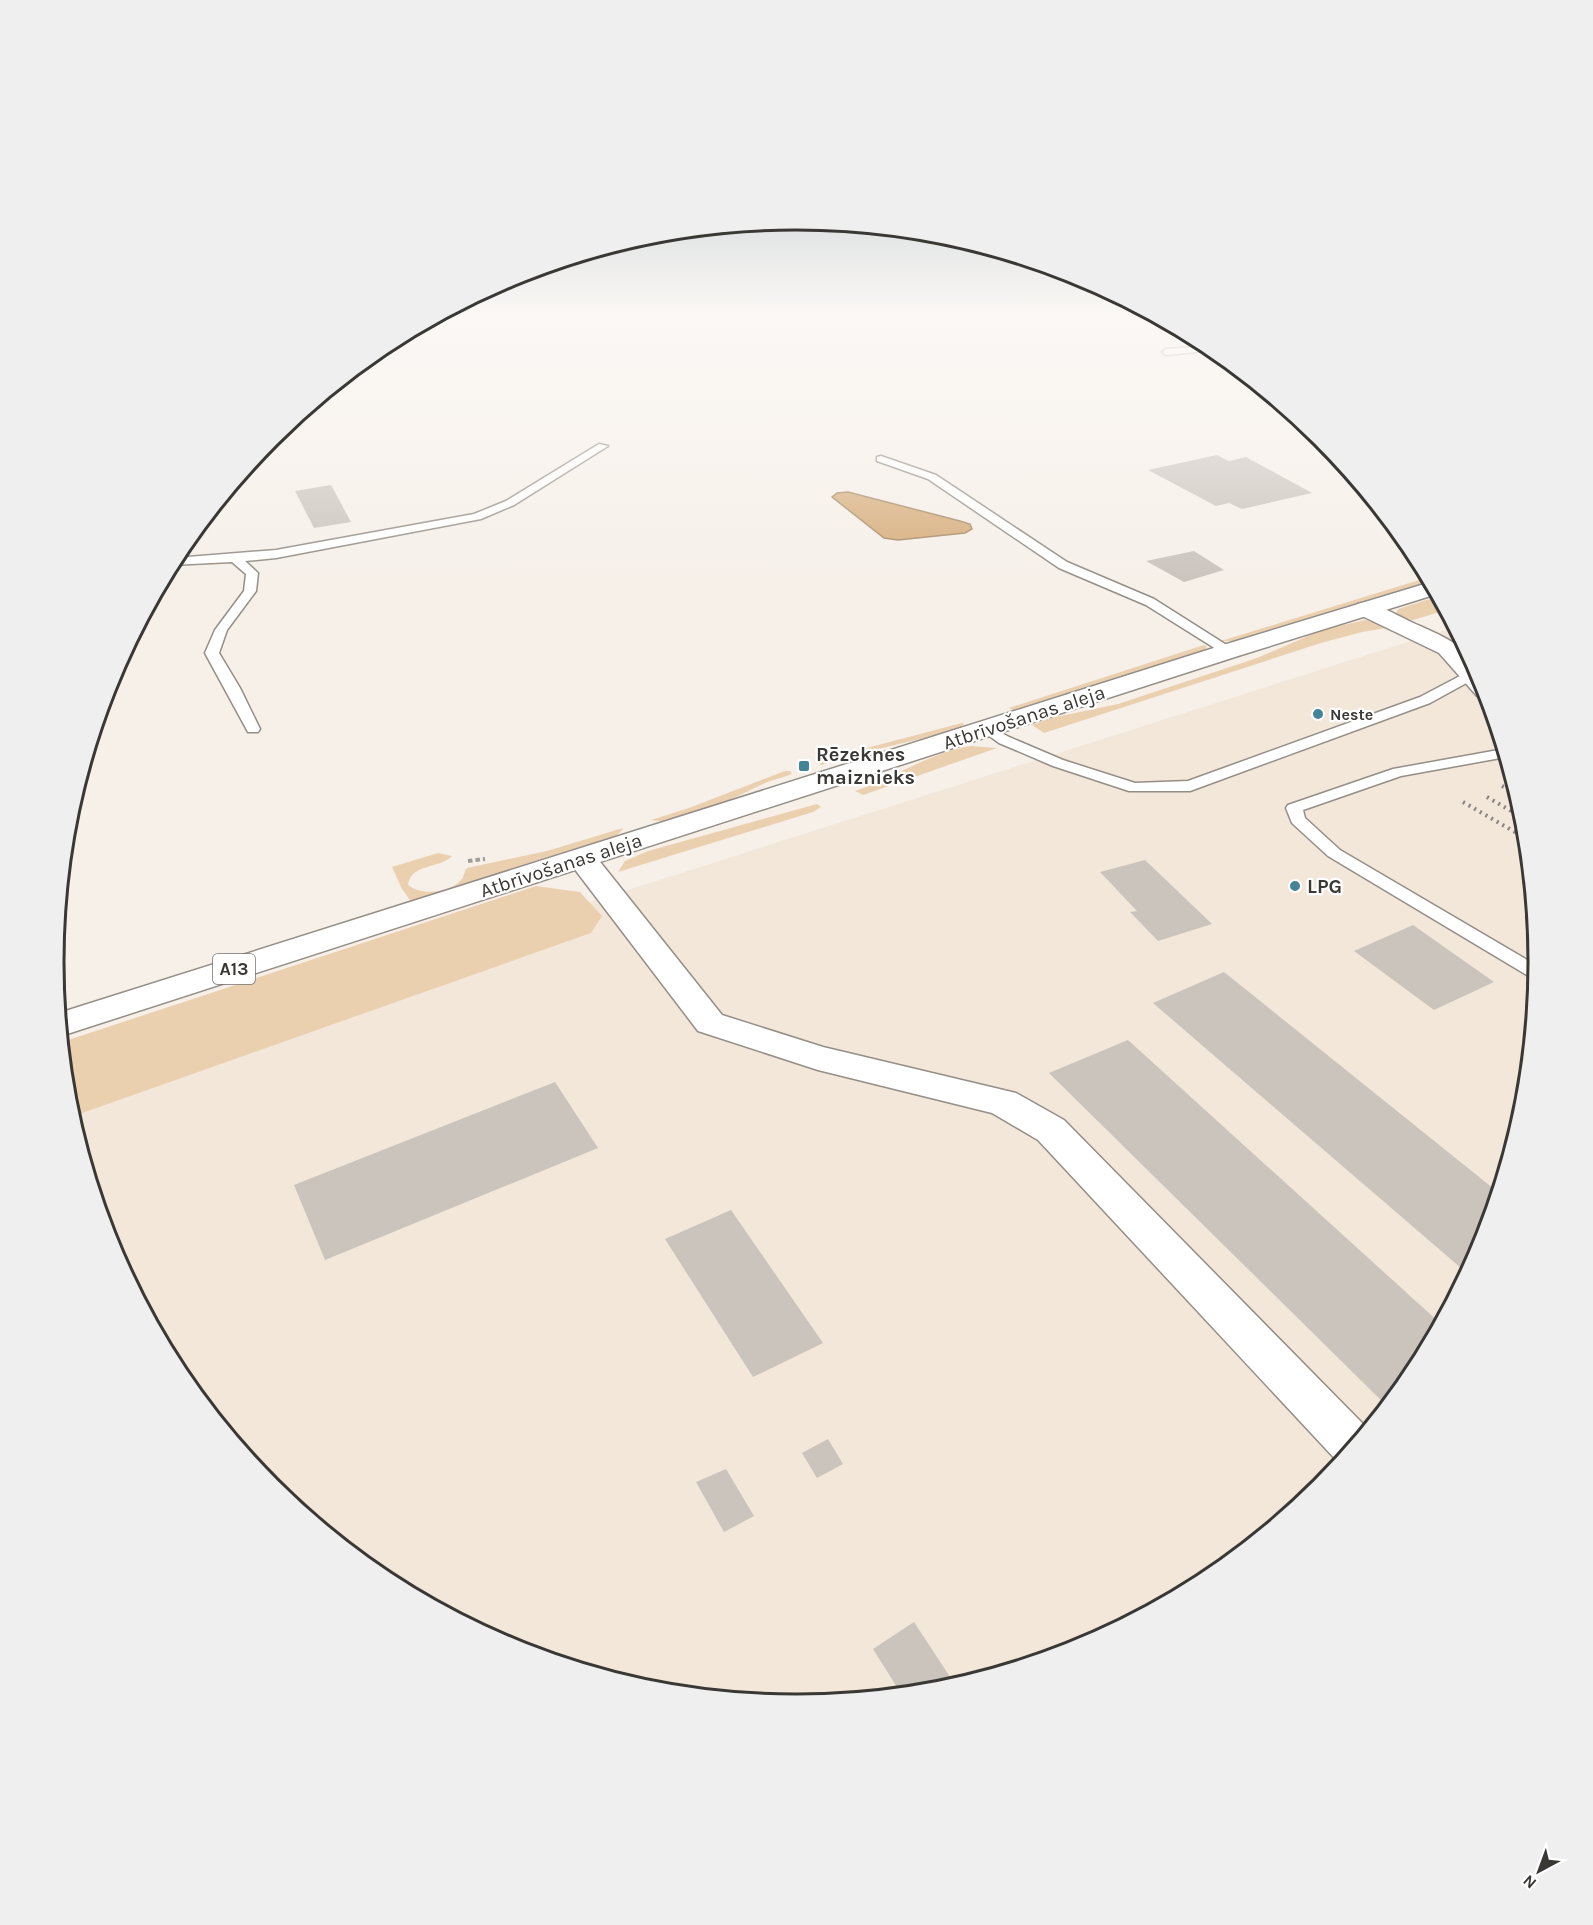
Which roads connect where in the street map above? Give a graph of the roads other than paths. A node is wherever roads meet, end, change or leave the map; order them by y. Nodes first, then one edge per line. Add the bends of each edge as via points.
1 (603, 447) dead end
2 (881, 459) dead end
3 (234, 558) junction
4 (185, 561) edge
5 (1426, 590) edge
6 (1366, 609) junction
7 (1229, 651) junction
8 (1465, 664) edge
9 (1472, 681) edge
10 (253, 729) dead end
11 (987, 729) junction
12 (1498, 754) edge
13 (582, 859) junction
14 (1528, 969) edge
15 (67, 1023) edge
16 (1350, 1442) edge

1 - 3 lane via 510,503 477,517 372,538
2 - 7 lane via 932,477 1064,565 1150,602
3 - 4 lane
3 - 10 lane via 252,573 250,591 221,630 212,653
5 - 6 main road, Atbrīvošanas aleja / A13
6 - 7 main road, Atbrīvošanas aleja / A13
6 - 8 main road via 1448,648
7 - 11 main road, Atbrīvošanas aleja / A13
9 - 11 lane via 1190,786 1134,788 1058,763
11 - 13 main road, Atbrīvošanas aleja / A13
12 - 14 lane via 1398,772 1294,808 1298,820 1334,853
13 - 15 main road, Atbrīvošanas aleja / A13
13 - 16 main road via 710,1023 818,1058 1003,1102 1051,1130

